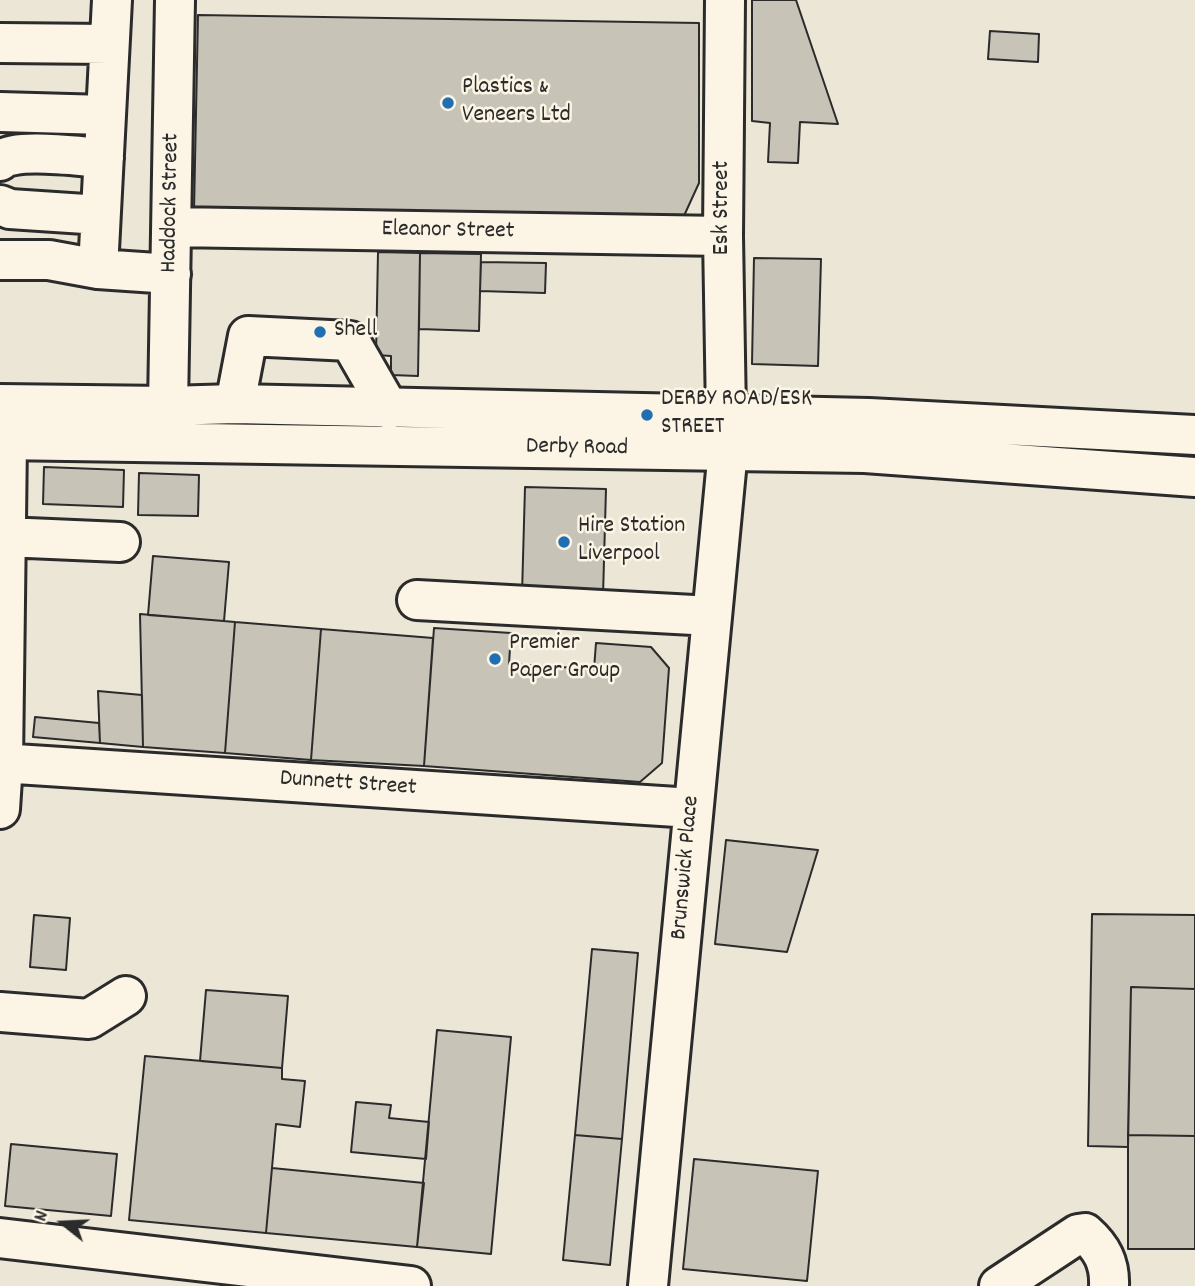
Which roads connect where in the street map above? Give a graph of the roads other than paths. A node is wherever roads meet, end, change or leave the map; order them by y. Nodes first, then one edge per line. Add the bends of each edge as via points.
1 (112, 0) edge
2 (175, 0) edge
3 (724, 0) edge
4 (0, 43) edge
5 (109, 44) junction
6 (0, 112) edge
7 (105, 115) junction
8 (104, 159) junction
9 (0, 161) edge
10 (0, 205) edge
11 (100, 215) junction
12 (172, 227) junction
13 (723, 236) junction
14 (0, 260) edge
15 (98, 269) junction
16 (171, 274) junction
17 (234, 404) junction
18 (168, 406) junction
19 (389, 409) junction
20 (2, 428) edge
21 (727, 433) junction
22 (1195, 435) edge
23 (1195, 477) edge
24 (5, 537) junction
25 (120, 541) dead end
26 (417, 600) dead end
27 (712, 616) junction
28 (1, 763) edge
29 (692, 808) junction
30 (0, 809) edge
31 (126, 996) dead end
32 (0, 1012) edge
33 (0, 1238) edge
34 (411, 1286) edge
35 (648, 1286) edge
36 (999, 1286) edge
37 (1109, 1286) edge

1 - 5 main road
2 - 12 main road, Haddock Street
3 - 13 main road, Esk Street
4 - 5 main road
5 - 7 main road
6 - 7 main road
7 - 8 main road
8 - 9 main road via 21,153
8 - 11 main road
10 - 11 main road
11 - 15 main road
12 - 13 main road, Eleanor Street
12 - 16 main road, Haddock Street
13 - 21 main road, Esk Street
14 - 15 main road via 49,260
15 - 16 main road
16 - 18 main road, Haddock Street
17 - 18 main road, Derby Road
17 - 19 main road, Derby Road
17 - 19 main road via 248,336 350,341
18 - 20 main road, Derby Road
19 - 21 main road, Derby Road
20 - 21 main road, Derby Road
20 - 24 main road
21 - 22 main road, Derby Road via 869,418
21 - 23 main road, Derby Road via 865,453
21 - 27 main road, Brunswick Place
24 - 25 main road
24 - 28 main road
26 - 27 main road
27 - 29 main road, Brunswick Place
28 - 29 main road, Dunnett Street
28 - 30 main road
29 - 35 main road, Brunswick Place
31 - 32 main road via 89,1019
33 - 34 main road
36 - 37 main road via 1085,1233 1102,1251 1110,1270

